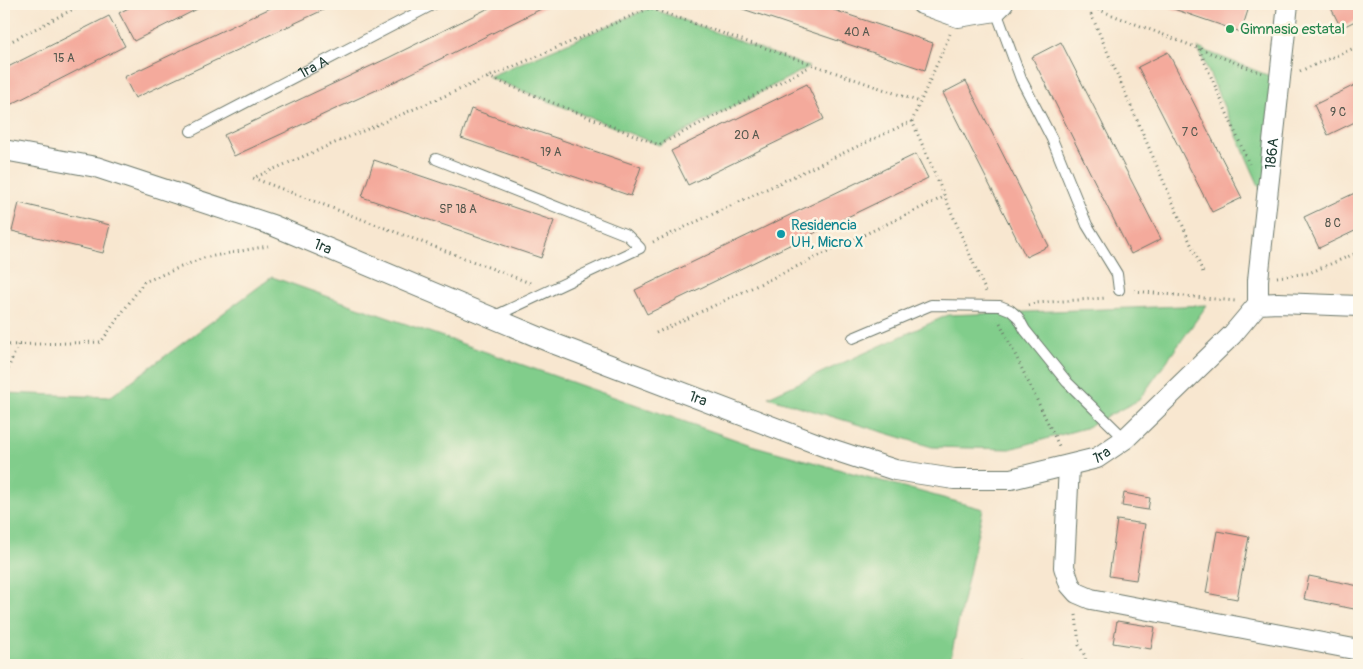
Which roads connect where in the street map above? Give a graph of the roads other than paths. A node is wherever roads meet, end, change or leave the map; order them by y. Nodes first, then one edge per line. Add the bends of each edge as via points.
1 (434, 4) edge
2 (922, 4) edge
3 (1288, 4) edge
4 (1000, 7) edge
5 (191, 131) dead end
6 (4, 150) edge
7 (436, 160) dead end
8 (1119, 290) dead end
9 (1258, 304) junction
10 (1359, 306) edge
11 (492, 318) junction
12 (853, 338) dead end
13 (1126, 439) junction
14 (1069, 466) junction
15 (1359, 650) edge

1 - 5 lane, 1ra A
2 - 4 street via 958,17
3 - 9 street, 186A
4 - 8 lane via 1021,79 1052,139 1087,225 1117,274
6 - 11 street, 1ra via 96,167 272,225
7 - 11 lane via 627,235 640,248
9 - 10 street
9 - 13 street, 1ra via 1232,335
11 - 14 street, 1ra via 894,470 954,479 1011,479
12 - 13 lane via 931,305 1000,306 1018,317 1067,382
13 - 14 street, 1ra via 1097,458
14 - 15 street via 1064,567 1070,585 1077,593 1090,599

